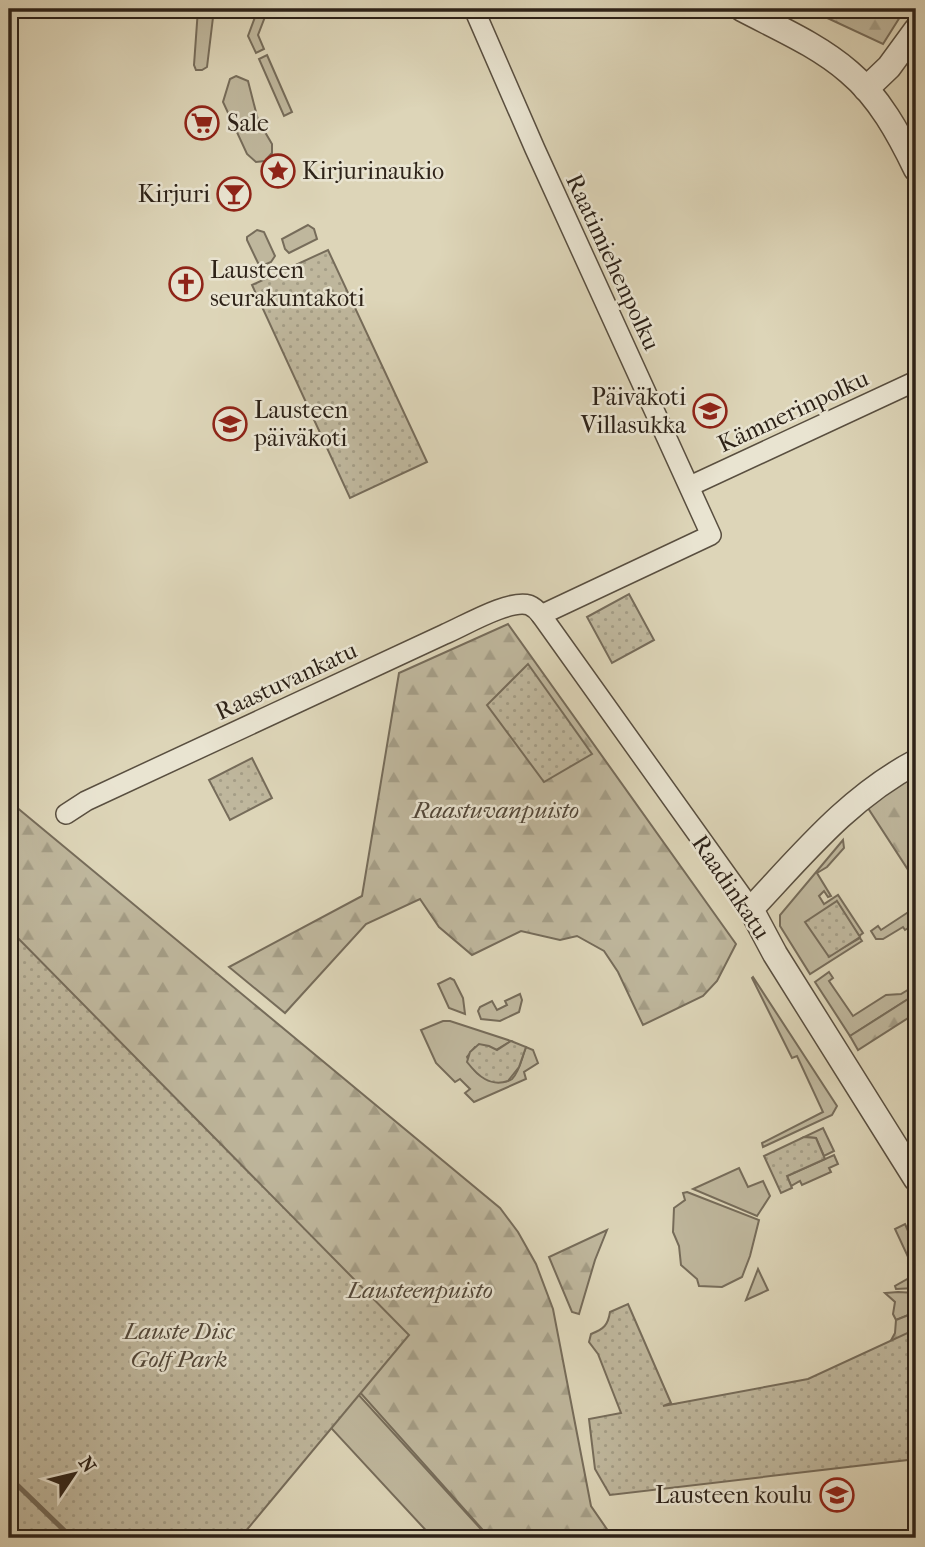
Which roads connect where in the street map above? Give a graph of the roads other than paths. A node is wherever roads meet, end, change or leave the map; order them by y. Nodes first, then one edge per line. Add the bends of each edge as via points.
1 (474, 9) edge
2 (742, 9) edge
3 (916, 30) edge
4 (866, 89) junction
5 (916, 169) edge
6 (916, 381) edge
7 (690, 486) junction
8 (711, 535) joint
9 (536, 611) junction
10 (916, 762) edge
11 (66, 814) dead end
12 (751, 909) junction
13 (916, 1179) edge

1 - 7 street, Raatimiehenpolku
2 - 4 street via 834,60
3 - 4 street
4 - 5 street
6 - 7 street, Kämnerinpolku
7 - 8 street, Raatimiehenpolku
8 - 9 street, Raastuvankatu
9 - 11 street, Raastuvankatu via 517,605 493,613
9 - 12 street, Raadinkatu
10 - 12 street via 845,810
12 - 13 street, Raadinkatu

